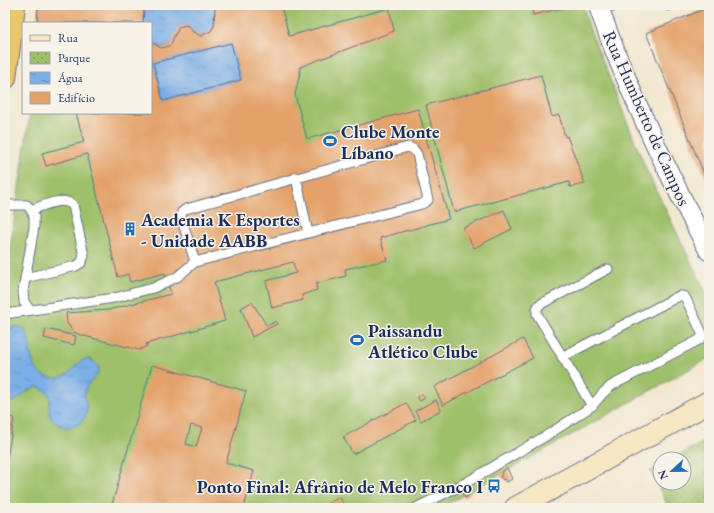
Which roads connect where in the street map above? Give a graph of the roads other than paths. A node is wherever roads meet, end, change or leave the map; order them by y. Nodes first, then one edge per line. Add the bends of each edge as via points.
1 (13, 5) edge
2 (598, 5) edge
3 (5, 12) edge
4 (5, 78) edge
5 (296, 178) junction
6 (5, 204) edge
7 (31, 210) junction
8 (308, 233) junction
9 (709, 251) edge
10 (195, 262) junction
11 (608, 269) dead end
12 (25, 278) junction
13 (30, 310) junction
14 (5, 314) edge
15 (562, 357) junction
16 (709, 402) edge
17 (592, 406) junction
18 (416, 508) edge
19 (516, 508) edge

1 - 3 highway
1 - 4 highway
2 - 9 street, Rua Humberto de Campos via 652,136
5 - 8 lane
5 - 8 lane via 408,147 417,154 427,194 428,200 422,204
5 - 10 lane via 182,212 181,217
6 - 7 lane via 27,205
7 - 12 lane via 34,227
7 - 12 lane via 63,200 70,202 73,205 84,256 81,263 76,266
8 - 10 lane
10 - 13 lane via 177,277 153,288 114,298
11 - 15 lane via 539,305 537,314
12 - 13 lane via 24,302
13 - 14 lane
15 - 17 lane
15 - 17 lane via 679,296 684,298 702,337 611,386
16 - 19 street
17 - 18 lane via 469,481

